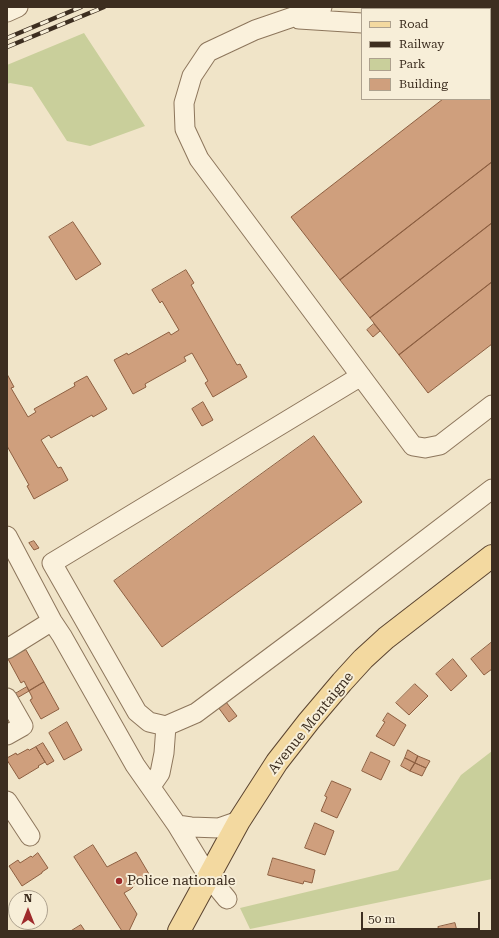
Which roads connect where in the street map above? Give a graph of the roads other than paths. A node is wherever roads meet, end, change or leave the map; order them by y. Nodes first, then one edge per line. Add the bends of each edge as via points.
1 (18, 7) edge
2 (322, 7) edge
3 (7, 12) edge
4 (290, 18) junction
5 (361, 22) edge
6 (361, 376) junction
7 (492, 405) edge
8 (492, 489) edge
9 (7, 536) edge
10 (492, 556) edge
11 (52, 621) junction
12 (7, 648) edge
13 (7, 698) edge
14 (166, 726) junction
15 (7, 735) edge
16 (151, 786) junction
17 (7, 801) edge
18 (239, 821) junction
19 (177, 825) junction
20 (30, 836) dead end
21 (208, 876) junction
22 (227, 899) dead end
23 (178, 931) edge

1 - 3 street
2 - 4 street
4 - 5 street
4 - 6 street via 254,30 208,52 192,76 186,96 185,129 199,160
6 - 7 street via 413,446 426,448 440,445
6 - 14 street via 52,563 137,712 149,722
8 - 14 street via 196,713
9 - 11 street
10 - 18 main road, Avenue Montaigne via 386,638 363,659 277,762
11 - 12 street
11 - 16 street via 135,764
13 - 15 street via 22,726
14 - 16 street via 160,774
16 - 19 street
17 - 20 street
18 - 19 street via 219,828
18 - 21 main road, Avenue Montaigne
19 - 21 street
21 - 22 street
21 - 23 main road, Avenue Montaigne

